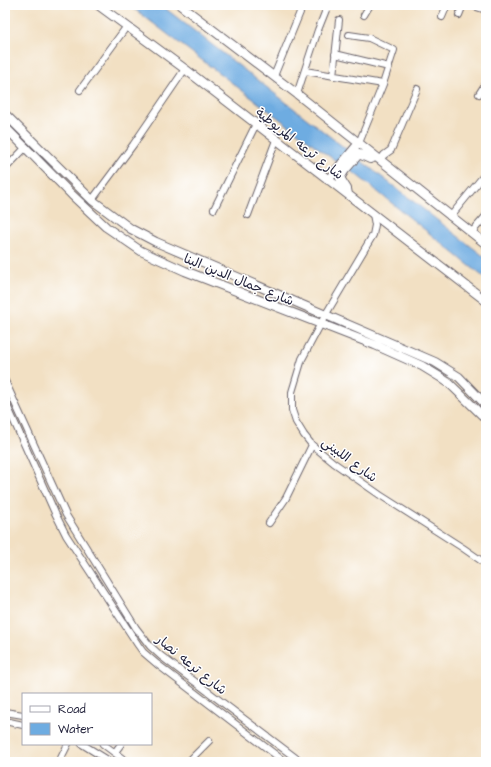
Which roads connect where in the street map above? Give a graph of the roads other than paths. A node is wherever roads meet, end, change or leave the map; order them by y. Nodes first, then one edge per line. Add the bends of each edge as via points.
1 (98, 5) edge
2 (180, 5) edge
3 (302, 5) edge
4 (328, 5) edge
5 (370, 5) edge
6 (447, 5) edge
7 (463, 5) edge
8 (474, 5) edge
9 (486, 9) edge
10 (364, 15) dead end
11 (459, 15) dead end
12 (442, 17) dead end
13 (339, 20) dead end
14 (127, 26) junction
15 (349, 35) dead end
16 (335, 54) junction
17 (389, 67) junction
18 (185, 69) junction
19 (305, 71) junction
20 (274, 76) junction
21 (333, 76) junction
22 (486, 83) edge
23 (383, 84) junction
24 (80, 90) dead end
25 (417, 90) dead end
26 (297, 94) junction
27 (479, 94) dead end
28 (5, 114) edge
29 (256, 124) junction
30 (5, 127) edge
31 (276, 140) junction
32 (359, 143) junction
33 (26, 147) junction
34 (354, 154) junction
35 (378, 159) junction
36 (5, 169) edge
37 (486, 173) edge
38 (328, 180) junction
39 (348, 195) junction
40 (92, 200) junction
41 (214, 209) dead end
42 (373, 213) junction
43 (248, 215) dead end
44 (486, 216) edge
45 (450, 217) junction
46 (471, 233) junction
47 (486, 244) edge
48 (486, 301) edge
49 (326, 314) junction
50 (321, 325) junction
51 (5, 381) edge
52 (5, 401) edge
53 (486, 405) edge
54 (486, 420) edge
55 (312, 445) junction
56 (268, 522) dead end
57 (93, 559) junction
58 (85, 564) junction
59 (486, 564) edge
60 (5, 712) edge
61 (22, 715) edge
62 (5, 721) edge
63 (22, 725) edge
64 (209, 741) dead end
65 (68, 745) edge
66 (83, 745) edge
67 (105, 745) edge
68 (120, 745) edge
69 (115, 752) junction
70 (102, 759) edge
71 (59, 762) edge
72 (110, 762) edge
73 (127, 762) edge
74 (188, 762) edge
75 (285, 762) edge
76 (300, 762) edge

1 - 14 main road, شارع ترعه المريوطية
2 - 20 main road
3 - 20 street
4 - 19 street
5 - 10 street
6 - 12 street
7 - 11 street
8 - 9 main road
13 - 16 street
14 - 18 main road, شارع ترعه المريوطية
14 - 24 street
15 - 17 street via 369,38 394,50
16 - 17 street
16 - 21 street
17 - 23 street
18 - 29 main road, شارع ترعه المريوطية
18 - 40 street via 133,146
19 - 21 street
19 - 26 street
20 - 26 main road
21 - 23 street
22 - 27 street
23 - 32 street
25 - 35 street via 391,150
26 - 32 main road
28 - 40 main road, شارع جمال الدين البنا
29 - 31 main road, شارع ترعه المريوطية
29 - 41 street
30 - 33 main road, شارع جمال الدين البنا
31 - 38 main road, شارع ترعه المريوطية
31 - 43 street
32 - 34 main road
32 - 35 main road
33 - 36 street
33 - 50 main road, شارع جمال الدين البنا via 106,227 142,250 185,271
34 - 35 main road
34 - 38 main road
34 - 39 main road via 340,178 347,188
35 - 45 main road
37 - 45 street
38 - 39 main road, شارع ترعه المريوطية
39 - 42 main road, شارع ترعه المريوطية
40 - 49 main road, شارع جمال الدين البنا via 130,229 156,242
42 - 48 main road, شارع ترعه المريوطية
42 - 49 street, شارع اللبيني via 373,235
44 - 46 street
45 - 46 main road
46 - 47 main road
49 - 50 street, شارع اللبيني
49 - 53 main road, شارع جمال الدين البنا via 435,362 460,378
50 - 54 main road, شارع جمال الدين البنا via 375,345 432,372 450,384
50 - 55 street, شارع اللبيني via 302,359 292,392 292,410 296,422
51 - 57 street, شارع ترعه نصار via 70,524
52 - 58 street, شارع ترعه نصار via 66,534
55 - 56 street via 286,498
55 - 59 street, شارع اللبيني via 380,495
57 - 58 street
57 - 76 street, شارع ترعه نصار via 136,628 156,651
58 - 75 street, شارع ترعه نصار via 143,652
60 - 61 street
62 - 63 street
64 - 74 street
65 - 71 street
66 - 70 street
67 - 69 street
68 - 69 street
69 - 73 street
70 - 72 street

